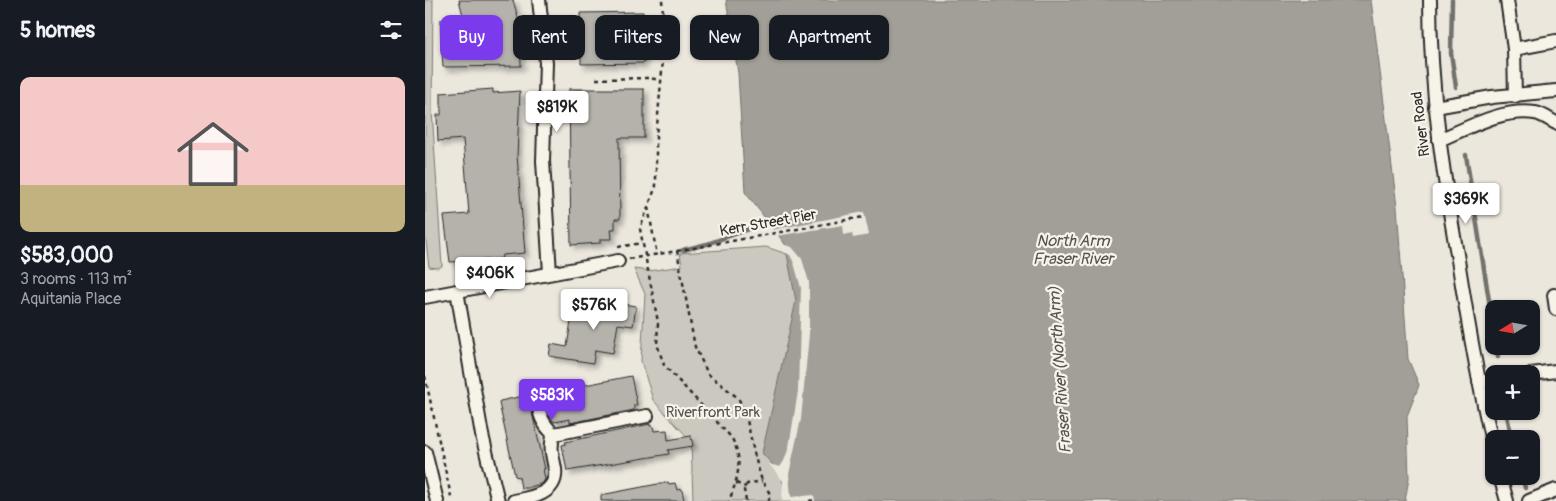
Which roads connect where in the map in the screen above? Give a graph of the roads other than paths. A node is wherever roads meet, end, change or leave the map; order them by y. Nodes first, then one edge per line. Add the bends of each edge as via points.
1 (539, 0) edge
2 (1430, 0) edge
3 (1507, 0) edge
4 (1556, 41) edge
5 (1515, 49) junction
6 (1556, 91) edge
7 (1515, 96) junction
8 (1435, 107) junction
9 (1556, 123) edge
10 (1439, 140) junction
11 (618, 261) dead end
12 (550, 273) junction
13 (457, 291) junction
14 (1554, 295) dead end
15 (425, 297) edge
16 (1556, 309) edge
17 (1556, 371) edge
18 (1540, 373) edge
19 (1485, 381) edge
20 (1479, 382) junction
21 (536, 396) dead end
22 (647, 416) dead end
23 (1490, 430) edge
24 (554, 434) junction
25 (425, 452) edge
26 (1503, 485) edge
27 (1556, 490) edge
28 (437, 501) edge
29 (498, 501) edge
30 (514, 501) edge
31 (1507, 501) edge
32 (1529, 501) edge

1 - 12 street via 546,63 543,161
2 - 8 street, River Road
3 - 5 street
4 - 5 street
5 - 7 street
6 - 7 street
7 - 8 street
8 - 10 street, River Road
9 - 10 street via 1537,113 1507,114
10 - 20 street, River Road
11 - 12 street
12 - 13 street
13 - 15 street
13 - 29 street via 481,435
14 - 16 street
17 - 18 street
19 - 20 street
20 - 23 street, River Road
21 - 24 street via 541,417 547,429
22 - 24 street
24 - 30 street via 551,443 554,480 549,489
25 - 28 street
26 - 31 street
27 - 32 street

